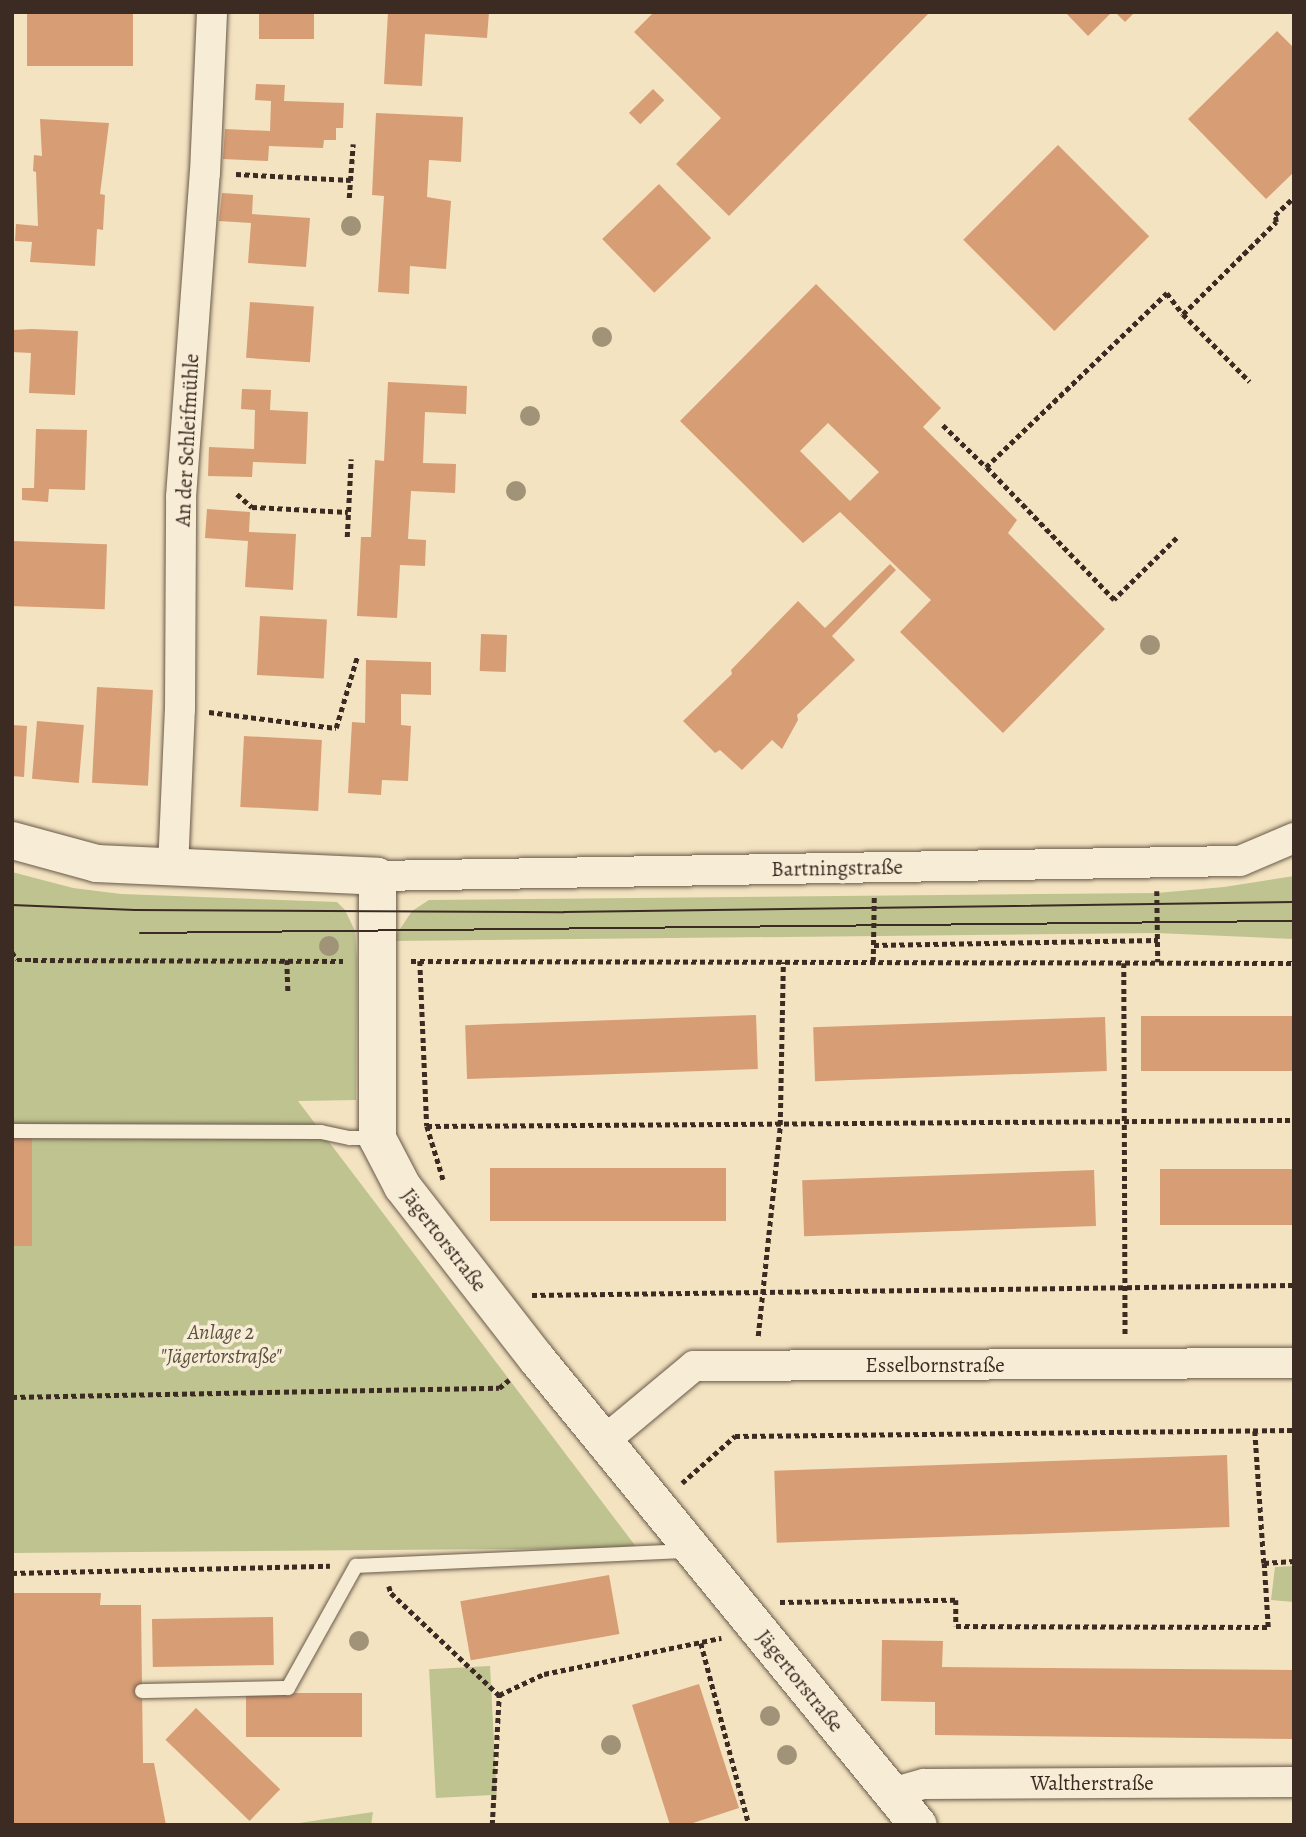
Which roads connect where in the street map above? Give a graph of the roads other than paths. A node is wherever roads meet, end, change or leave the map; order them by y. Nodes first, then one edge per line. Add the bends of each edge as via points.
1 (212, 12) edge
2 (1294, 838) edge
3 (12, 840) edge
4 (173, 867) junction
5 (377, 876) junction
6 (12, 1131) edge
7 (377, 1138) junction
8 (1294, 1363) edge
9 (604, 1441) junction
10 (693, 1550) junction
11 (142, 1691) dead end
12 (1294, 1782) edge
13 (892, 1793) junction
14 (918, 1825) edge

1 - 4 street, An der Schleifmühle via 181,497 180,709
2 - 5 street, Bartningstraße via 1240,861
3 - 4 street via 96,863
4 - 5 street
5 - 7 street, Jägertorstraße
6 - 7 lane via 321,1132
7 - 9 street, Jägertorstraße via 402,1186
8 - 9 street, Esselbornstraße via 694,1366
9 - 10 street, Jägertorstraße
10 - 11 lane via 356,1566 288,1688
10 - 13 street, Jägertorstraße
12 - 13 street, Waltherstraße via 924,1784
13 - 14 street, Jägertorstraße

